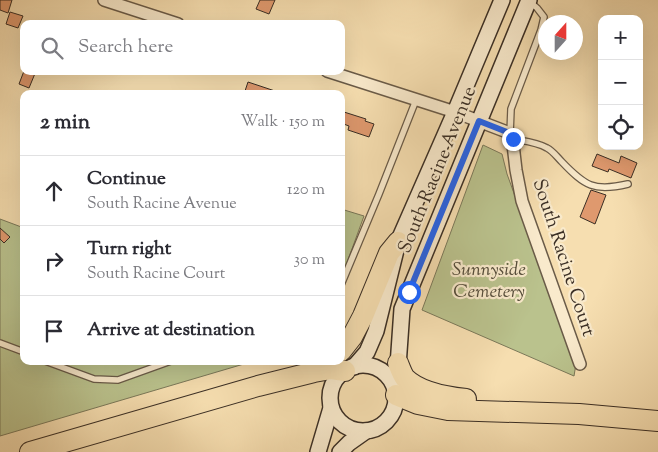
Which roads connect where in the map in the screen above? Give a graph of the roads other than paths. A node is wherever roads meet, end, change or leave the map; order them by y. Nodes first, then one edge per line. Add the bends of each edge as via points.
1 (104, 0) edge
2 (502, 0) edge
3 (529, 1) edge
4 (166, 20) edge
5 (339, 75) edge
6 (416, 100) junction
7 (455, 112) junction
8 (479, 121) junction
9 (511, 136) junction
10 (628, 184) dead end
11 (398, 242) joint
12 (345, 276) edge
13 (0, 343) edge
14 (20, 350) edge
15 (345, 350) edge
16 (398, 363) junction
17 (345, 364) edge
18 (580, 364) dead end
19 (54, 365) edge
20 (160, 365) edge
21 (333, 365) edge
22 (337, 365) edge
23 (395, 392) junction
24 (331, 408) junction
25 (579, 414) junction
26 (658, 421) edge
27 (366, 431) junction
28 (30, 452) edge
29 (318, 452) edge
30 (340, 452) edge

1 - 4 street
2 - 7 main road, South Racine Avenue
3 - 8 main road, South Racine Avenue
3 - 9 lane via 544,17 511,109
5 - 6 street
6 - 7 street
6 - 12 lane
7 - 8 street
7 - 11 main road, South Racine Avenue
8 - 9 street
8 - 16 main road, South Racine Avenue via 402,309
9 - 10 lane via 548,148 573,174 592,186 604,188
9 - 18 street, South Racine Court via 522,201
11 - 15 highway via 389,253
13 - 14 lane
16 - 23 main road, South Racine Avenue
16 - 25 highway via 404,377 420,388 453,398
17 - 23 main road via 379,369 391,381
19 - 20 lane via 94,379 118,380
21 - 28 highway
22 - 24 main road via 337,378 330,397
23 - 25 highway via 418,404 448,410
23 - 27 main road via 396,405 392,415 381,426
24 - 27 main road via 345,426
24 - 29 main road
25 - 26 highway
27 - 30 main road

